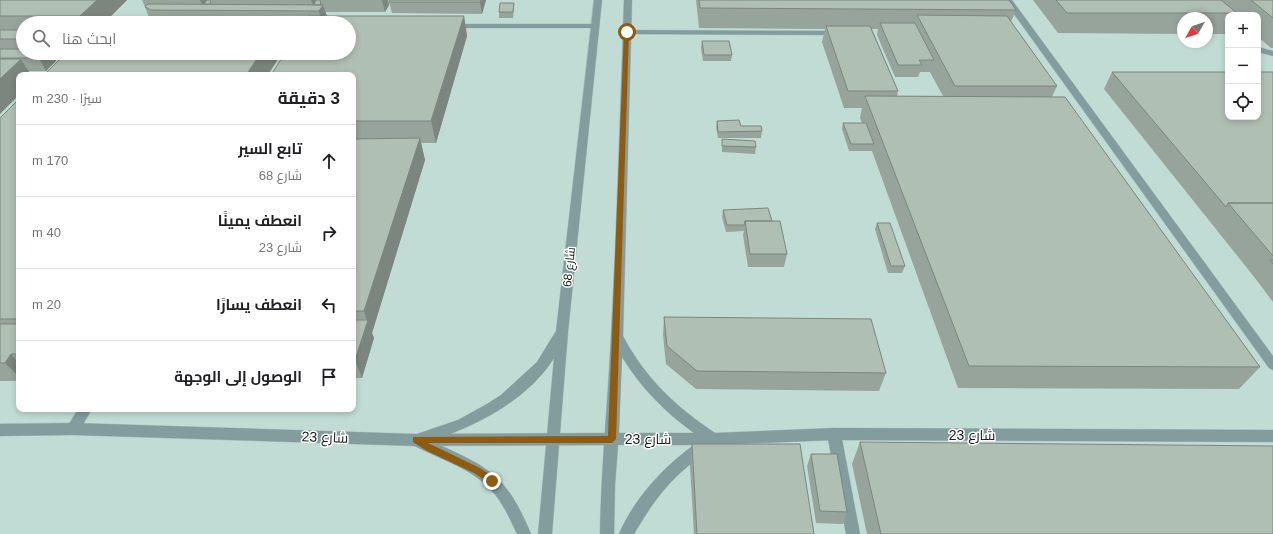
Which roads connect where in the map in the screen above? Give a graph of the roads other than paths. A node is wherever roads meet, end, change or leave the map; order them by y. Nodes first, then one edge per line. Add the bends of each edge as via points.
1 (598, 0) edge
2 (628, 0) edge
3 (1008, 0) edge
4 (444, 26) edge
5 (595, 26) junction
6 (627, 32) junction
7 (850, 33) edge
8 (1261, 50) edge
9 (1273, 54) edge
10 (562, 332) junction
11 (617, 334) junction
12 (1273, 365) edge
13 (83, 412) edge
14 (73, 429) junction
15 (0, 430) edge
16 (834, 434) junction
17 (1273, 436) edge
18 (612, 439) junction
19 (713, 439) junction
20 (416, 440) junction
21 (552, 440) junction
22 (524, 534) edge
23 (544, 534) edge
24 (607, 534) edge
25 (626, 534) edge
26 (853, 534) edge

1 - 5 street, شارع 68
2 - 6 street
3 - 12 street via 1029,34
4 - 5 street
5 - 10 street, شارع 68
6 - 7 street
6 - 11 street
8 - 9 street
10 - 20 street via 544,361 518,390 504,401 454,428
10 - 21 street, شارع 68
11 - 18 street
11 - 19 street via 636,371 651,389 689,423
13 - 14 street
14 - 15 street, شارع 23
14 - 20 street, شارع 23
16 - 17 street, شارع 23
16 - 19 street, شارع 23
16 - 26 street
18 - 19 street, شارع 23
18 - 21 street, شارع 23
18 - 24 street
19 - 25 street via 679,465 656,488
20 - 21 street, شارع 23
20 - 22 street via 477,470 492,481 511,507
21 - 23 street, شارع 68

